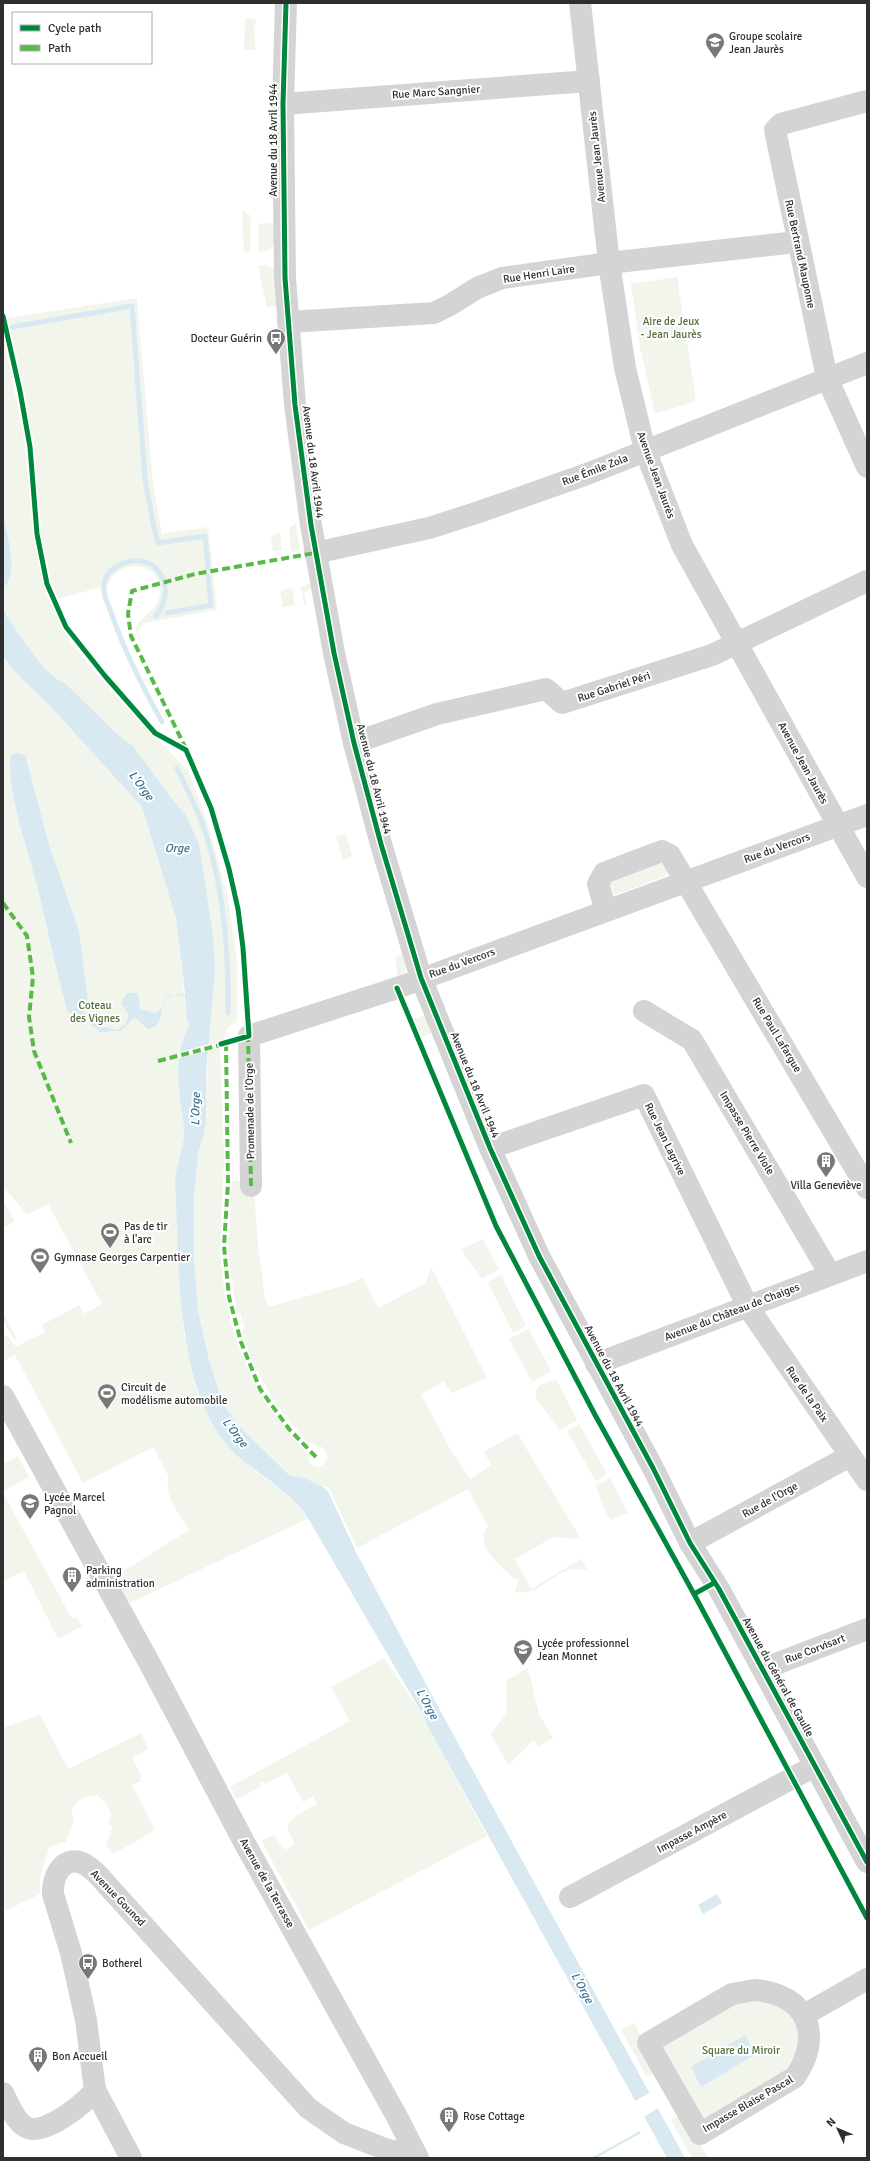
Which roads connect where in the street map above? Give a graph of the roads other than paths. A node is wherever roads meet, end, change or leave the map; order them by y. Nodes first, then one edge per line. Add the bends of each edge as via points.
1 (286, 3) edge
2 (580, 3) edge
3 (589, 81) junction
4 (867, 101) edge
5 (283, 104) junction
6 (797, 242) junction
7 (609, 263) junction
8 (288, 322) junction
9 (867, 363) edge
10 (826, 378) junction
11 (645, 450) junction
12 (867, 467) edge
13 (315, 553) junction
14 (867, 581) edge
15 (736, 643) junction
16 (354, 744) junction
17 (867, 815) edge
18 (838, 826) junction
19 (867, 877) edge
20 (686, 881) junction
21 (606, 911) junction
22 (421, 978) junction
23 (644, 1011) dead end
24 (248, 1036) joint
25 (490, 1148) junction
26 (251, 1186) dead end
27 (867, 1188) edge
28 (867, 1261) edge
29 (830, 1274) junction
30 (748, 1307) junction
31 (596, 1364) junction
32 (3, 1396) edge
33 (850, 1456) junction
34 (867, 1480) edge
35 (669, 1502) joint
36 (690, 1543) junction
37 (867, 1629) edge
38 (763, 1670) junction
39 (815, 1766) junction
40 (867, 1862) edge
41 (570, 1897) dead end
42 (867, 1979) edge
43 (804, 2015) junction
44 (95, 2090) junction
45 (3, 2093) edge
46 (417, 2157) edge
47 (131, 2158) edge

1 - 5 street, Avenue du 18 Avril 1944
2 - 3 street, Avenue Jean Jaurès
3 - 5 street, Rue Marc Sangnier
3 - 7 street, Avenue Jean Jaurès
4 - 6 street, Rue Bertrand Maupome via 777,126 775,130
5 - 8 street, Avenue du 18 Avril 1944 via 283,204
6 - 7 street, Rue Henri Laire
6 - 10 street, Rue Bertrand Maupome
7 - 8 street, Rue Henri Laire via 502,278 477,288 434,313
7 - 11 street, Avenue Jean Jaurès via 625,368
8 - 13 street, Avenue du 18 Avril 1944 via 296,413
9 - 10 street, Rue Émile Zola
10 - 11 street, Rue Émile Zola
10 - 12 street, Rue Bertrand Maupome
11 - 13 street, Rue Émile Zola via 588,474 429,528
11 - 15 street, Avenue Jean Jaurès via 682,545
13 - 16 street, Avenue du 18 Avril 1944
14 - 15 street, Rue Gabriel Péri
15 - 16 street, Rue Gabriel Péri via 712,655 562,703 546,689 437,714
15 - 18 street, Avenue Jean Jaurès
16 - 22 street, Avenue du 18 Avril 1944 via 380,844
17 - 18 street, Rue du Vercors
18 - 19 street, Avenue Jean Jaurès
18 - 20 street, Rue du Vercors
20 - 21 street, Rue du Vercors
20 - 21 street via 670,855 662,851 608,871 601,876 598,884
20 - 27 street, Rue Paul Lafargue
21 - 22 street, Rue du Vercors
22 - 24 street, Rue du Vercors
22 - 25 street, Avenue du 18 Avril 1944
23 - 29 street, Impasse Pierre Viole via 692,1040
24 - 26 street, Promenade de l'Orge
25 - 30 street, Rue Jean Lagrive via 644,1095
25 - 31 street, Avenue du 18 Avril 1944 via 539,1256
28 - 29 street, Avenue du Château de Chaiges
29 - 30 street, Avenue du Château de Chaiges
30 - 31 street, Avenue du Château de Chaiges
30 - 33 street, Rue de la Paix
31 - 35 street, Avenue du 18 Avril 1944
32 - 46 street, Avenue de la Terrasse via 244,1842 396,2114
33 - 34 street, Rue de la Paix
33 - 36 street, Rue de l'Orge
35 - 36 street, Avenue du Général de Gaulle
36 - 38 street, Avenue du Général de Gaulle via 719,1589
37 - 38 street, Rue Corvisart
38 - 39 street, Avenue du Général de Gaulle
39 - 40 street, Avenue du Général de Gaulle
39 - 41 street, Impasse Ampère
42 - 43 street
43 - 43 street, Impasse Blaise Pascal via 793,2003 769,1991 743,1992 732,1994 648,2043 700,2134 795,2077 806,2056 810,2035 810,2026
44 - 45 street via 77,2107 45,2127 35,2129 22,2124
44 - 46 street, Avenue Gounod via 83,2006 71,1953 53,1894 55,1874 68,1863 77,1862 86,1865 101,1879 308,2108 344,2133 385,2149
44 - 47 street, Avenue Gounod

